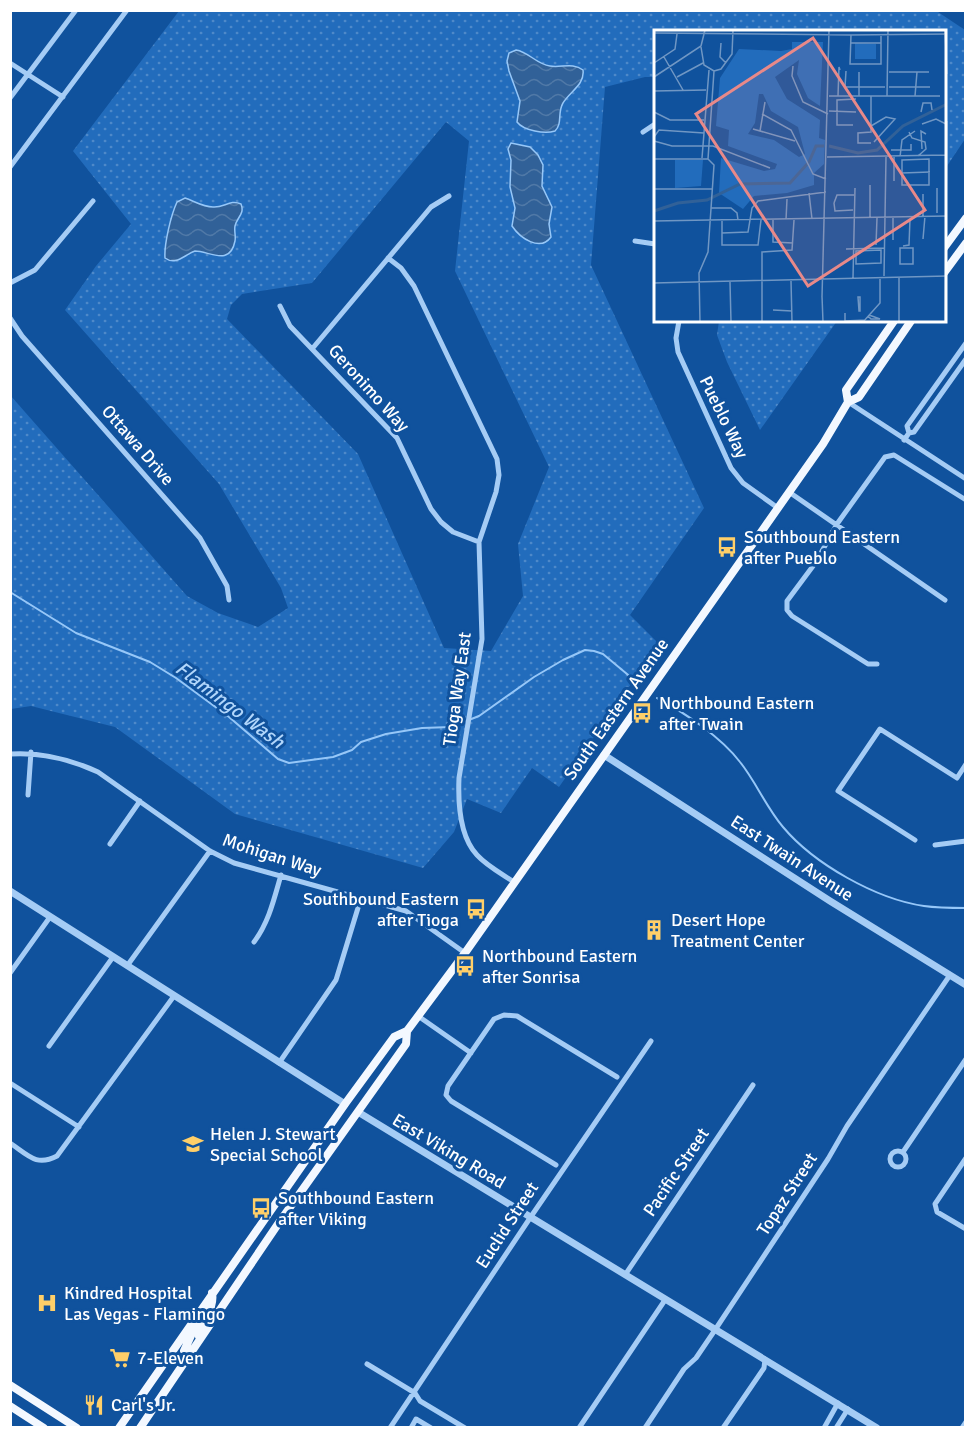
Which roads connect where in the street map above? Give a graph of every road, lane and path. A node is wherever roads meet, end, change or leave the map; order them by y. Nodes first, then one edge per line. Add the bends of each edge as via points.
1 (76, 10) edge
2 (127, 10) edge
3 (10, 63) edge
4 (28, 74) junction
5 (63, 97) junction
6 (10, 98) edge
7 (654, 125) edge
8 (643, 132) dead end
9 (10, 167) edge
10 (449, 196) dead end
11 (93, 201) dead end
12 (966, 218) edge
13 (634, 241) dead end
14 (966, 243) edge
15 (654, 244) edge
16 (946, 247) edge
17 (388, 258) junction
18 (946, 272) edge
19 (10, 283) edge
20 (280, 306) dead end
21 (10, 318) edge
22 (679, 322) edge
23 (893, 322) edge
24 (910, 322) edge
25 (966, 343) edge
26 (312, 349) junction
27 (966, 359) edge
28 (848, 402) junction
29 (909, 433) junction
30 (904, 440) junction
31 (966, 479) edge
32 (789, 492) junction
33 (966, 500) edge
34 (778, 508) junction
35 (837, 524) junction
36 (479, 542) junction
37 (230, 600) dead end
38 (945, 600) dead end
39 (877, 664) dead end
40 (31, 752) junction
41 (10, 754) edge
42 (604, 755) junction
43 (966, 764) edge
44 (28, 795) dead end
45 (140, 801) junction
46 (915, 840) dead end
47 (966, 841) edge
48 (110, 844) dead end
49 (935, 845) dead end
50 (210, 851) junction
51 (281, 875) junction
52 (514, 882) junction
53 (10, 891) edge
54 (361, 898) junction
55 (50, 917) junction
56 (254, 942) dead end
57 (465, 952) junction
58 (113, 957) junction
59 (127, 966) junction
60 (10, 973) edge
61 (951, 975) junction
62 (966, 985) edge
63 (174, 996) junction
64 (418, 1016) junction
65 (406, 1031) junction
66 (651, 1041) dead end
67 (49, 1046) dead end
68 (471, 1053) junction
69 (966, 1059) edge
70 (279, 1063) junction
71 (617, 1077) dead end
72 (10, 1083) edge
73 (753, 1085) dead end
74 (345, 1104) junction
75 (358, 1112) junction
76 (79, 1127) junction
77 (10, 1143) edge
78 (903, 1152) dead end
79 (966, 1158) edge
80 (556, 1165) dead end
81 (530, 1218) junction
82 (966, 1229) edge
83 (625, 1275) junction
84 (212, 1292) junction
85 (665, 1300) junction
86 (201, 1310) junction
87 (715, 1330) junction
88 (198, 1343) junction
89 (189, 1357) junction
90 (765, 1359) junction
91 (367, 1364) dead end
92 (10, 1385) edge
93 (415, 1393) junction
94 (838, 1403) junction
95 (10, 1406) edge
96 (848, 1409) junction
97 (966, 1422) edge
98 (44, 1428) edge
99 (77, 1428) edge
100 (119, 1428) edge
101 (140, 1428) edge
102 (390, 1428) edge
103 (411, 1428) edge
104 (431, 1428) edge
105 (465, 1428) edge
106 (579, 1428) edge
107 (645, 1428) edge
108 (723, 1428) edge
109 (824, 1428) edge
110 (836, 1428) edge
111 (877, 1428) edge
112 (962, 1428) edge

1 - 4 street
2 - 5 street
3 - 4 street
4 - 5 street
4 - 6 street
5 - 9 street
7 - 8 street
10 - 17 street via 431,207
11 - 19 street via 35,270
12 - 16 main road
13 - 15 street
14 - 18 main road
17 - 26 street
17 - 36 street, Tioga Way East via 414,286 497,459 496,492
20 - 26 street, Geronimo Way via 290,326
21 - 37 street, Ottawa Drive via 200,538 227,586
22 - 34 street, Pueblo Way via 678,352 731,468 743,483
23 - 28 main road, South Eastern Avenue via 846,390
24 - 28 main road, South Eastern Avenue via 859,397
25 - 29 street via 907,426
26 - 36 street, Geronimo Way via 397,438 430,509 441,522 453,532
27 - 29 street via 914,432
28 - 30 street
28 - 32 main road, South Eastern Avenue
29 - 30 street
30 - 31 street
32 - 34 main road, South Eastern Avenue
32 - 35 street
33 - 35 street via 890,455
34 - 42 main road, South Eastern Avenue
35 - 38 street
35 - 39 street via 786,606 792,616 868,664
36 - 52 street, Tioga Way East via 482,639 458,799 466,836 474,852
40 - 41 street, Mohigan Way
40 - 44 street
40 - 45 street, Mohigan Way via 78,763
42 - 52 main road, South Eastern Avenue
42 - 61 street, East Twain Avenue
43 - 46 street via 957,778 880,729 838,791
45 - 48 street
45 - 50 street, Mohigan Way
47 - 49 street
50 - 51 street, Mohigan Way via 234,863
50 - 59 street
51 - 54 street, Mohigan Way
51 - 56 street via 269,916
52 - 57 main road, South Eastern Avenue
53 - 55 street, East Viking Road
54 - 57 street, Mohigan Way via 406,911
54 - 70 street via 336,980
55 - 58 street, East Viking Road
55 - 60 street
57 - 64 main road, South Eastern Avenue
58 - 59 street, East Viking Road
58 - 67 street
59 - 63 street, East Viking Road
61 - 62 street, East Twain Avenue
61 - 87 street, Topaz Street via 847,1126
63 - 70 street, East Viking Road
63 - 76 street
64 - 65 main road, South Eastern Avenue
64 - 68 street
65 - 74 main road, South Eastern Avenue via 394,1037
65 - 75 main road, South Eastern Avenue via 406,1044
66 - 81 street, Euclid Street
68 - 71 street via 494,1019 517,1016
68 - 80 street via 446,1095
69 - 78 street
70 - 74 street, East Viking Road
72 - 76 street
73 - 83 street, Pacific Street
74 - 75 street, East Viking Road
74 - 84 main road, South Eastern Avenue
75 - 81 street, East Viking Road
75 - 88 main road, South Eastern Avenue
76 - 77 street via 57,1156 45,1162
79 - 82 street via 935,1204 937,1212
81 - 83 street, East Viking Road
81 - 93 street, Euclid Street
83 - 85 street, East Viking Road
84 - 86 main road, South Eastern Avenue
84 - 88 main road via 213,1304
85 - 87 street, East Viking Road
85 - 106 street
86 - 89 main road via 184,1351
86 - 100 main road, South Eastern Avenue
87 - 90 street, East Viking Road
87 - 107 street, Topaz Street
88 - 89 main road, South Eastern Avenue
89 - 101 main road, South Eastern Avenue
90 - 94 street, East Viking Road
90 - 108 street via 764,1368
91 - 93 street
92 - 99 main road
93 - 102 street, Euclid Street
93 - 105 street via 420,1401
94 - 96 street, East Viking Road
94 - 109 street
95 - 98 main road
96 - 110 street
96 - 111 street, East Viking Road
97 - 112 street
103 - 104 street via 416,1419

